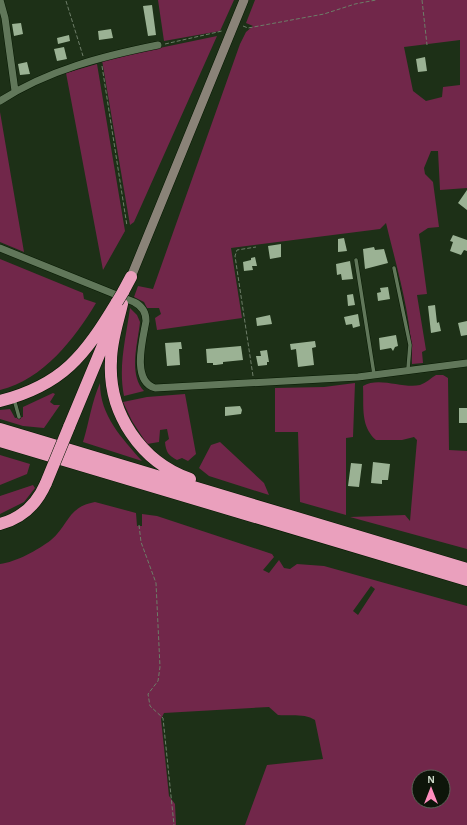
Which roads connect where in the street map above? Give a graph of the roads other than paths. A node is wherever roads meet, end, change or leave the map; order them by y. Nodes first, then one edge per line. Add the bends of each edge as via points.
1 (0, 0) edge
2 (244, 0) edge
3 (2, 19) edge
4 (158, 45) road end
5 (15, 91) junction
6 (0, 100) edge
7 (0, 248) edge
8 (356, 260) dead end
9 (394, 268) dead end
10 (132, 277) joint
11 (121, 299) junction
12 (467, 363) edge
13 (408, 369) junction
14 (374, 374) junction
15 (13, 398) junction
16 (0, 401) edge
17 (19, 417) dead end
18 (0, 429) edge
19 (0, 441) edge
20 (0, 447) edge
21 (50, 456) junction
22 (237, 500) junction
23 (0, 524) edge
24 (467, 569) edge
25 (467, 580) edge

1 - 3 street
2 - 10 main road
3 - 5 street
4 - 5 street via 85,62
5 - 6 street
7 - 14 street via 141,306 146,321 141,372 149,386 158,388 313,380
8 - 14 lane
9 - 13 lane via 410,345
10 - 11 highway
11 - 15 highway via 74,363 42,386
11 - 22 highway via 110,370 116,402 127,428 145,450 161,464 187,478 223,490
11 - 23 highway, bridge via 46,483 30,509 14,520
12 - 13 street
13 - 14 street
15 - 16 highway
15 - 17 lane
18 - 22 highway
19 - 21 highway
20 - 21 highway via 32,455
21 - 25 highway
22 - 24 highway

